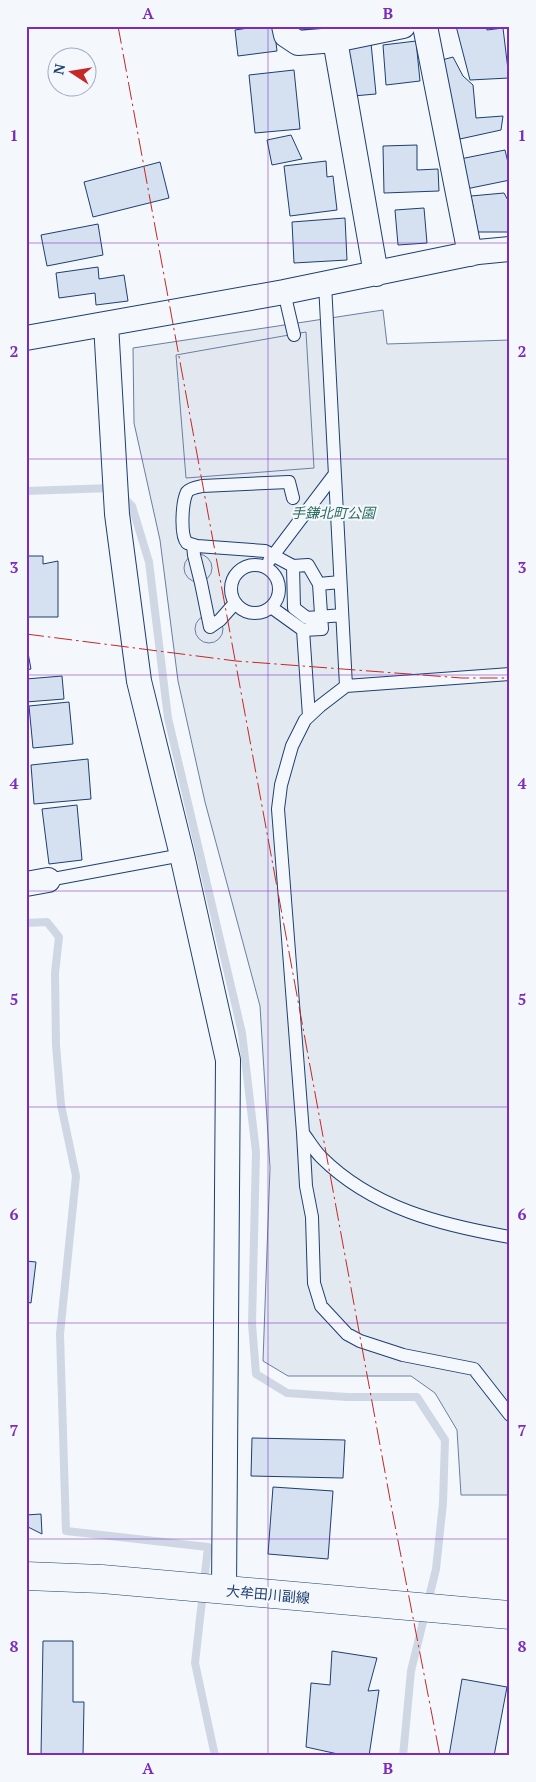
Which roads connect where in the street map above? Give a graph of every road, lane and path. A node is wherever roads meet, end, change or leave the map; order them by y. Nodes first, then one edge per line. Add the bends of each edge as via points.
1 (284, 26) edge
2 (403, 26) edge
3 (424, 26) edge
4 (335, 40) junction
5 (510, 249) edge
6 (470, 254) junction
7 (376, 274) junction
8 (325, 284) junction
9 (284, 292) junction
10 (106, 324) junction
11 (294, 335) dead end
12 (26, 338) edge
13 (334, 475) junction
14 (293, 498) dead end
15 (193, 545) junction
16 (274, 556) junction
17 (293, 566) junction
18 (265, 567) junction
19 (340, 582) junction
20 (319, 584) junction
21 (235, 603) junction
22 (271, 607) junction
23 (342, 615) junction
24 (322, 617) junction
25 (303, 630) junction
26 (510, 674) edge
27 (346, 686) junction
28 (309, 716) junction
29 (182, 855) junction
30 (37, 882) edge
31 (303, 1132) junction
32 (510, 1237) edge
33 (510, 1415) edge
34 (26, 1576) edge
35 (224, 1590) junction
36 (510, 1615) edge

1 - 4 street via 286,35 298,43
2 - 4 street
3 - 6 street
4 - 7 street
5 - 6 street
6 - 7 street
7 - 8 street
8 - 9 street
8 - 13 lane
9 - 10 street
9 - 11 lane
10 - 12 street
10 - 29 street via 117,514 139,681
13 - 16 lane
13 - 19 lane
14 - 15 lane via 289,482 208,481 190,489 185,498 183,538
15 - 16 lane via 265,551
15 - 21 lane via 210,627
16 - 17 lane
16 - 18 lane
17 - 20 lane via 308,565
17 - 24 lane via 294,608 307,618
18 - 21 lane via 250,566 237,574 231,588
18 - 22 lane via 278,585 276,601
19 - 20 lane
19 - 23 lane
20 - 24 lane
21 - 22 lane via 248,612 256,613
22 - 25 lane
23 - 24 lane
23 - 27 lane
24 - 25 lane via 322,629
25 - 28 lane
26 - 27 lane
27 - 28 lane
28 - 31 lane via 292,746 278,810
29 - 30 lane
29 - 35 street via 228,1060
31 - 32 lane via 320,1156 354,1185 397,1208 433,1220
31 - 33 lane via 306,1186 312,1217 314,1282 321,1306 346,1334 360,1341 403,1355 474,1369
34 - 35 main road, 大牟田川副線
35 - 36 main road, 大牟田川副線

